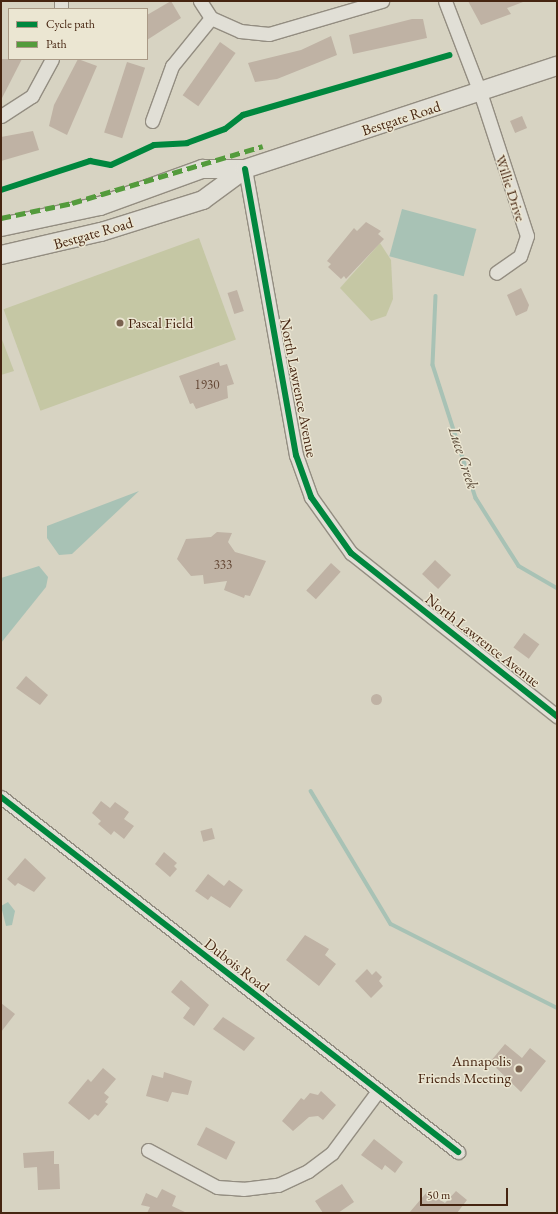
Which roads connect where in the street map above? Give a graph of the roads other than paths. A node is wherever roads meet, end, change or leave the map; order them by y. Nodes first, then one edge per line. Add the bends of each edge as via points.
1 (200, 1) edge
2 (382, 1) edge
3 (445, 1) edge
4 (211, 18) junction
5 (51, 60) edge
6 (557, 66) edge
7 (480, 92) junction
8 (1, 116) edge
9 (152, 121) dead end
10 (245, 169) junction
11 (1, 227) edge
12 (1, 254) edge
13 (496, 273) dead end
14 (557, 716) edge
15 (1, 797) edge
16 (378, 1091) junction
17 (148, 1150) dead end
18 (458, 1152) dead end

1 - 4 street
2 - 4 street via 269,34 240,31
3 - 7 street, Willie Drive
4 - 9 street via 172,66
5 - 8 street via 32,96
6 - 7 main road, Bestgate Road
7 - 10 main road, Bestgate Road
7 - 13 street, Willie Drive via 527,236 520,256
10 - 11 main road, Bestgate Road via 202,169 100,206
10 - 12 main road, Bestgate Road via 203,200 101,232
10 - 14 street, North Lawrence Avenue via 296,454 311,497 351,553
15 - 16 street, Dubois Road
16 - 17 street via 332,1153 308,1171 278,1185 242,1189 217,1187
16 - 18 street, Dubois Road

